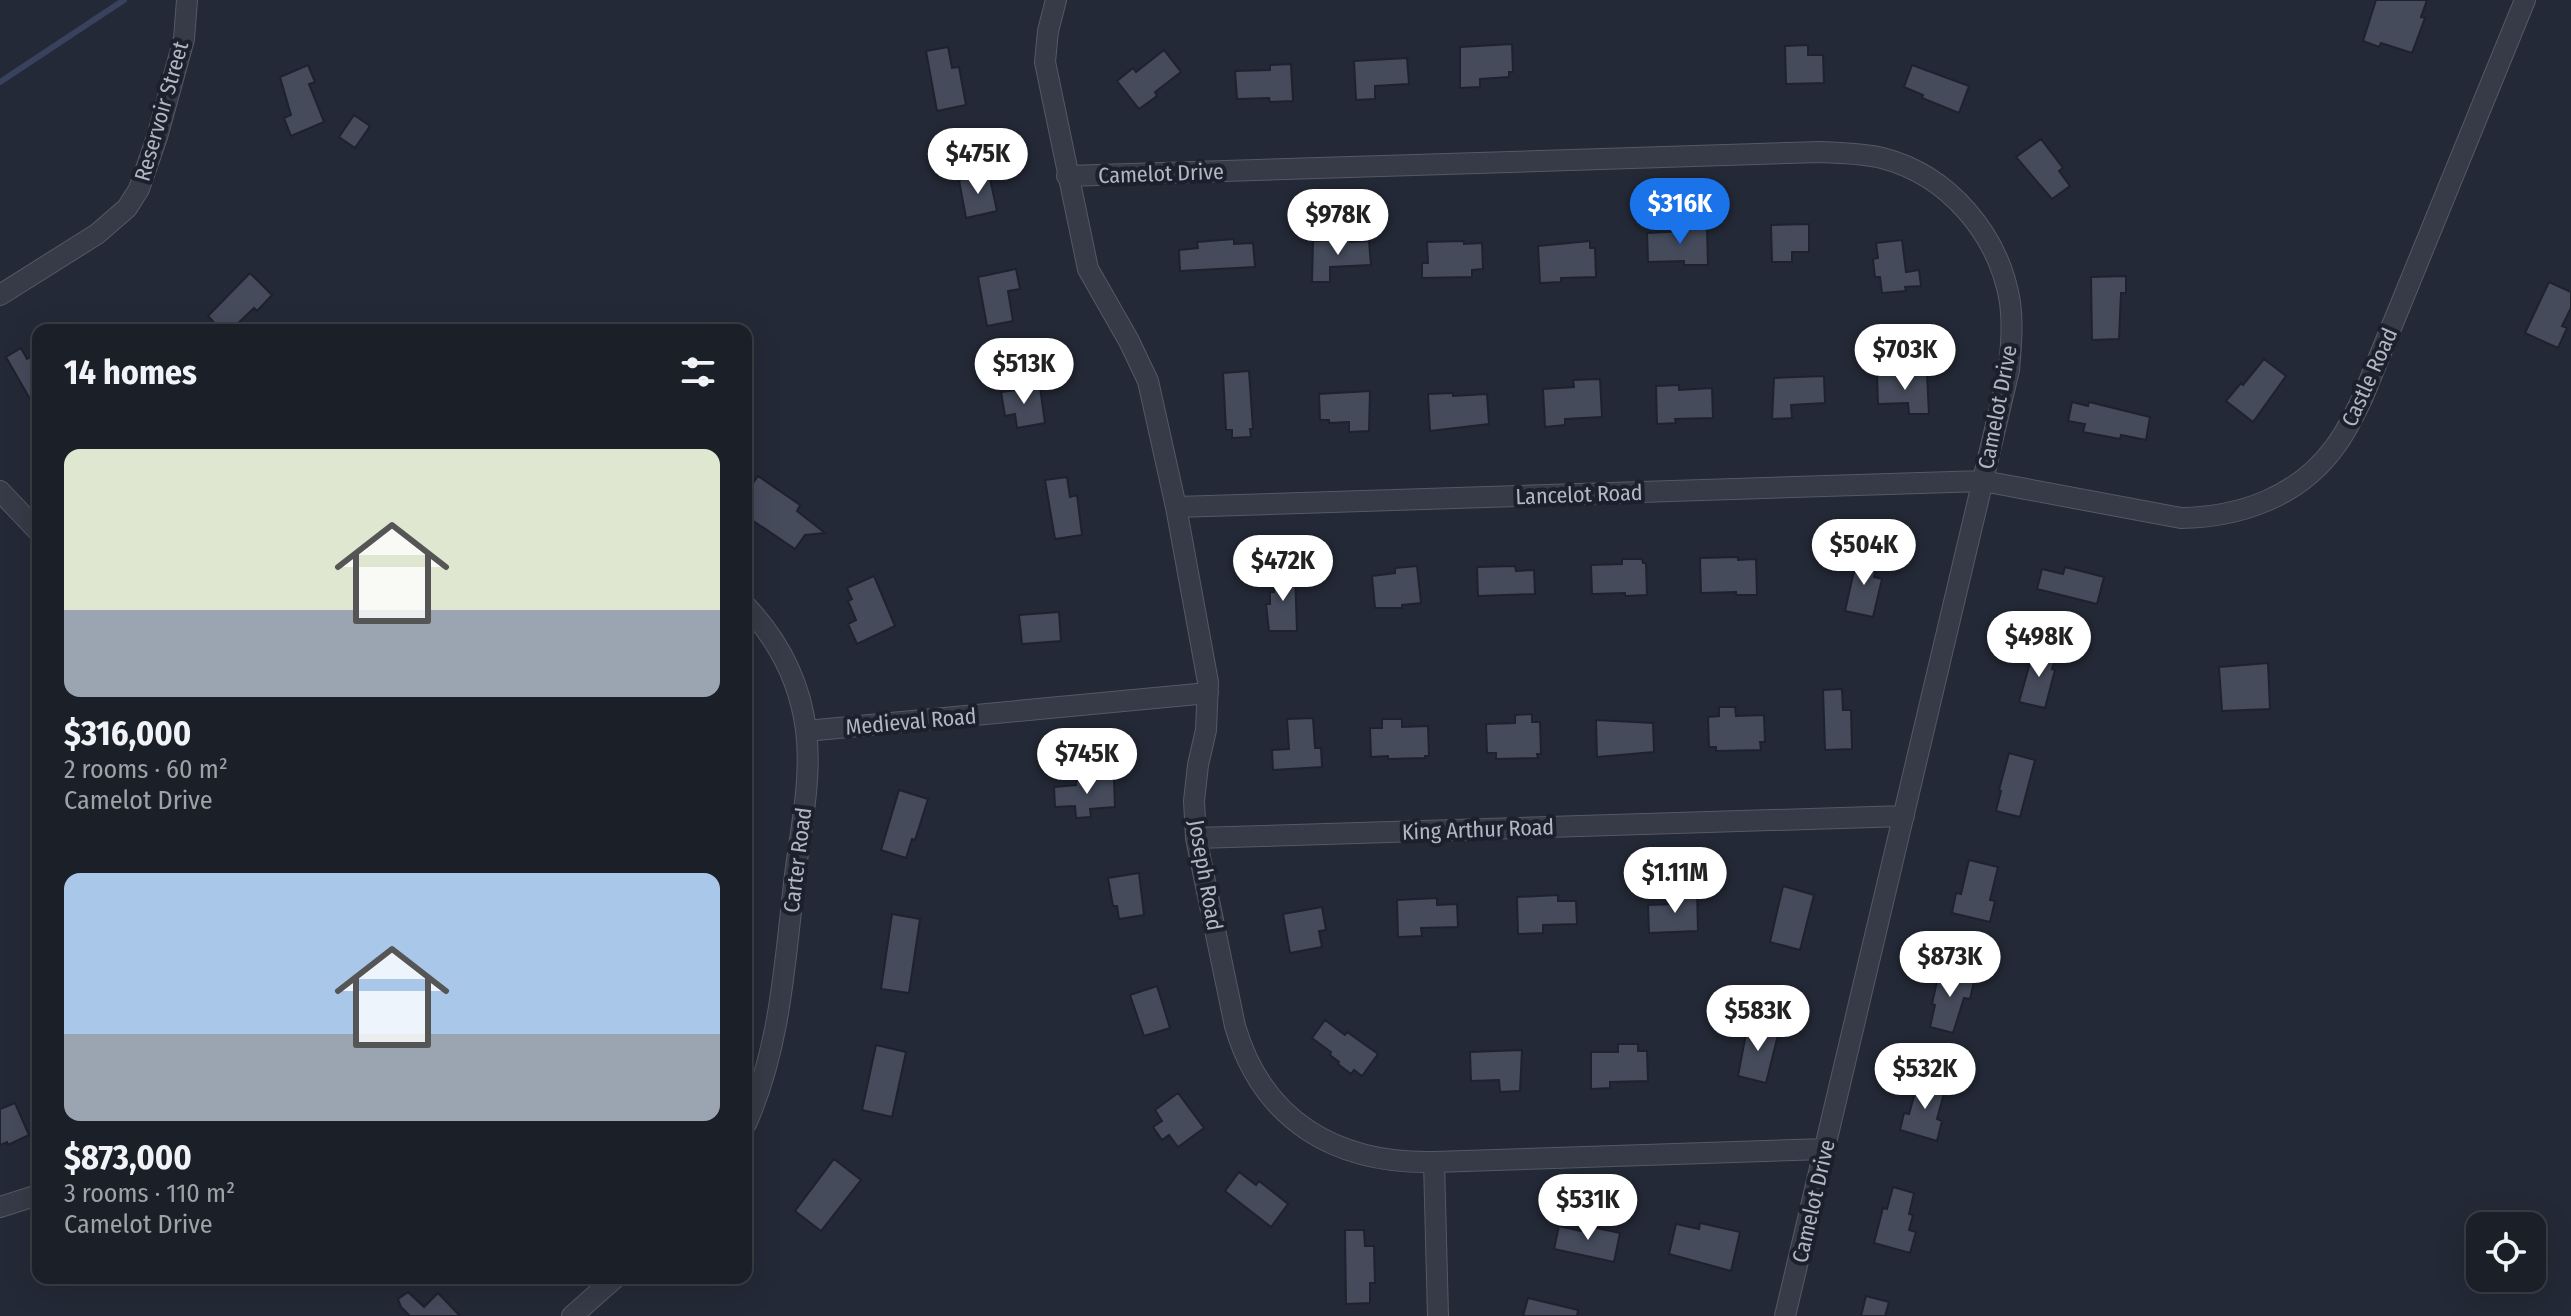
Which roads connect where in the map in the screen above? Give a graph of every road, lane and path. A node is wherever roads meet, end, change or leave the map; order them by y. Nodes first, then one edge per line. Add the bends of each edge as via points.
1 (187, 0) edge
2 (1056, 0) edge
3 (2525, 0) edge
4 (1067, 176) junction
5 (0, 295) edge
6 (1983, 481) junction
7 (0, 491) edge
8 (1176, 507) junction
9 (32, 525) edge
10 (752, 613) edge
11 (1208, 693) junction
12 (806, 731) junction
13 (1904, 816) junction
14 (1196, 838) junction
15 (752, 1109) edge
16 (1825, 1149) junction
17 (1434, 1162) junction
18 (32, 1197) edge
19 (0, 1207) edge
20 (608, 1284) edge
21 (572, 1316) edge
22 (1438, 1316) edge
23 (1785, 1316) edge

1 - 5 street, Reservoir Street via 184,39 157,137 127,208 97,234
2 - 4 street, Joseph Road via 1045,62
3 - 6 street, Castle Road via 2362,399 2334,448 2314,470 2267,502 2210,518 2181,518
4 - 6 street, Camelot Drive via 1821,152 1863,154 1897,163 1941,187 1971,214 2007,286 2012,327 2009,370
4 - 8 street, Joseph Road via 1088,269 1148,381
6 - 8 street, Lancelot Road
6 - 13 street, Camelot Drive
7 - 9 street
8 - 11 street, Joseph Road
10 - 12 street, Carter Road via 787,662
11 - 12 street, Medieval Road
11 - 14 street, Joseph Road via 1194,801
12 - 15 street, Carter Road via 808,761 777,1022
13 - 14 street, King Arthur Road
13 - 16 street, Camelot Drive
14 - 17 street, Joseph Road via 1235,1026 1270,1097 1292,1119 1334,1145 1384,1159
16 - 17 street, Joseph Road
16 - 23 street, Camelot Drive
17 - 22 street
18 - 19 street
20 - 21 street

